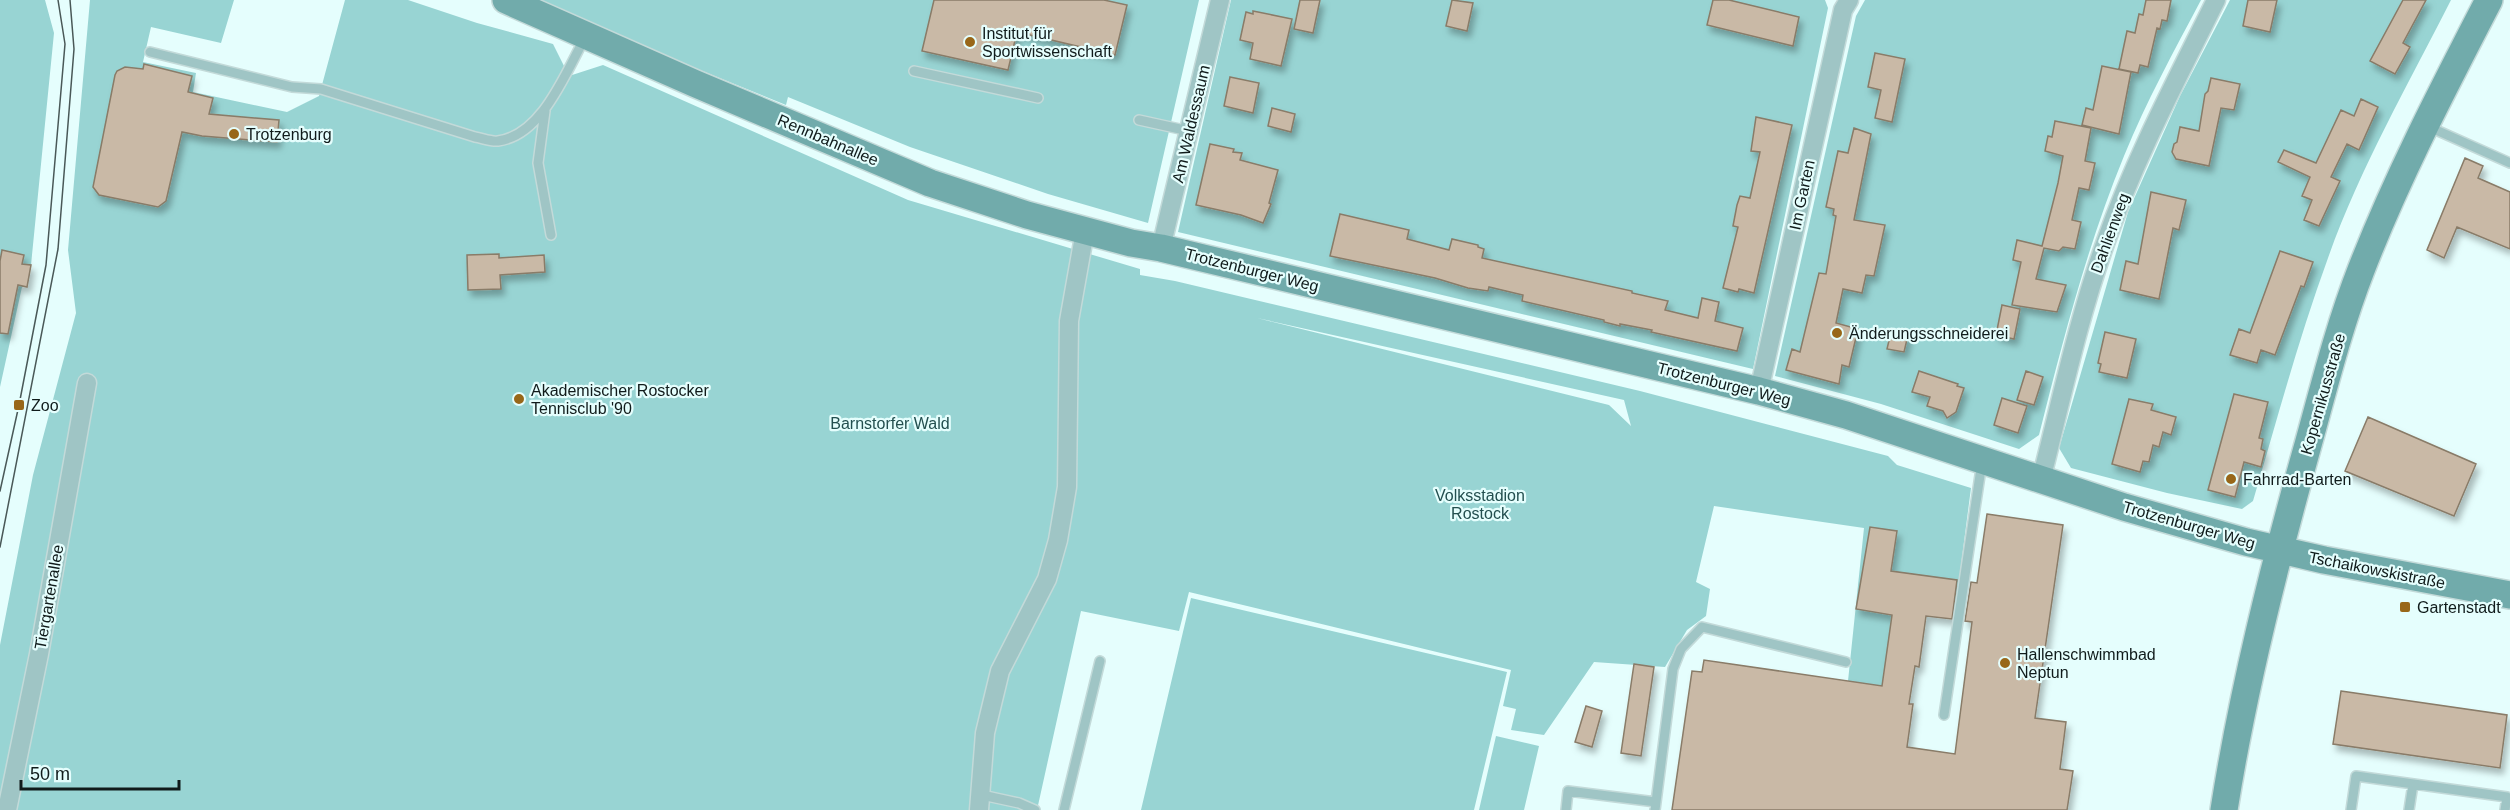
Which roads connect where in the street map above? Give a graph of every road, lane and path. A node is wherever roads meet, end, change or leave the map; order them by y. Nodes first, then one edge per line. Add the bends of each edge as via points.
1 (506, 0) edge
2 (1220, 0) edge
3 (1849, 0) edge
4 (2216, 0) edge
5 (2489, 0) edge
6 (586, 35) junction
7 (150, 52) dead end
8 (914, 71) dead end
9 (1038, 98) dead end
10 (545, 111) junction
11 (1139, 120) dead end
12 (2425, 125) junction
13 (1189, 131) junction
14 (2510, 163) edge
15 (1085, 231) junction
16 (550, 235) dead end
17 (1163, 242) junction
18 (87, 382) dead end
19 (1759, 391) junction
20 (1983, 460) junction
21 (2041, 480) junction
22 (2279, 550) junction
23 (2510, 595) edge
24 (1100, 661) dead end
25 (1846, 662) dead end
26 (1944, 715) dead end
27 (2413, 784) junction
28 (980, 802) edge
29 (1655, 806) edge
30 (7, 810) edge
31 (1035, 810) edge
32 (1064, 810) edge
33 (1566, 810) edge
34 (2224, 810) edge
35 (2351, 810) edge
36 (2409, 810) edge
37 (2505, 810) edge

1 - 6 street, Rennbahnallee
2 - 13 street, Am Waldessaum
3 - 19 street, Im Garten via 1843,10
4 - 21 street, Dahlienweg via 2139,156 2105,242
5 - 12 street, Kopernikusstraße
6 - 10 lane
6 - 15 street, Rennbahnallee via 930,183
7 - 10 lane via 292,87 321,89 496,141 514,136
8 - 9 lane
10 - 16 lane via 538,164
11 - 13 lane
12 - 14 lane
12 - 22 street, Kopernikusstraße via 2360,272 2332,356
13 - 17 street, Am Waldessaum
15 - 17 street, Rennbahnallee
15 - 28 street via 1069,321 1067,487 1058,540 1047,579 999,671 985,733
17 - 19 street, Trotzenburger Weg
18 - 30 street, Tiergartenallee
19 - 20 street, Trotzenburger Weg
20 - 21 street, Trotzenburger Weg
20 - 26 lane
21 - 22 street, Trotzenburger Weg
22 - 23 street, Tschaikowskistraße
22 - 34 street, Kopernikusstraße
24 - 32 lane
25 - 29 lane via 1702,627 1681,649 1673,669
27 - 35 lane via 2356,776
27 - 36 lane
27 - 37 lane via 2507,797
28 - 31 lane via 1019,803
29 - 33 lane via 1568,791

